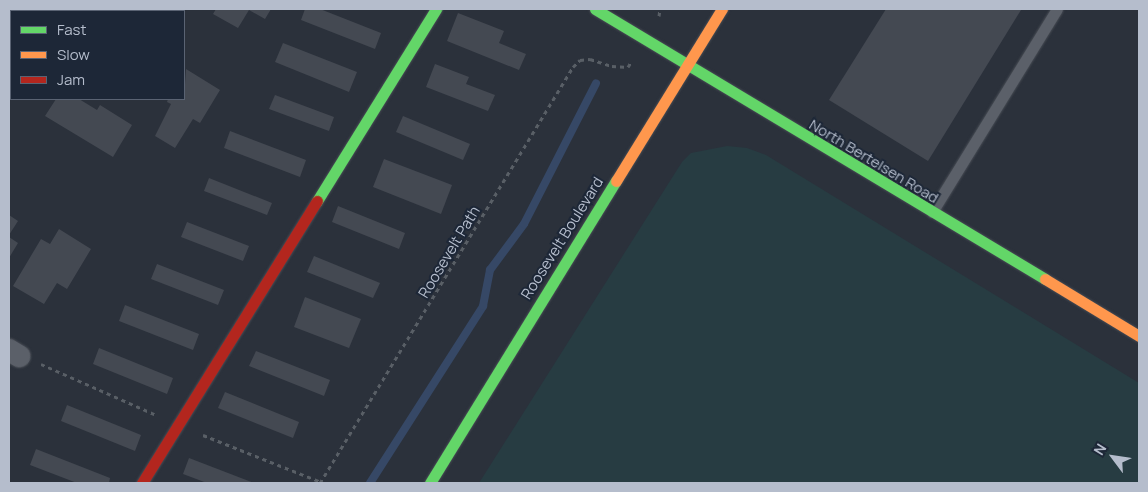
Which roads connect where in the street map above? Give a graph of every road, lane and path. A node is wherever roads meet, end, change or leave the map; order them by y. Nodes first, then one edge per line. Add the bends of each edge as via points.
1 (436, 9) edge
2 (595, 9) edge
3 (722, 9) edge
4 (1057, 9) edge
5 (686, 64) junction
6 (612, 66) dead end
7 (932, 212) junction
8 (1139, 336) edge
9 (142, 483) edge
10 (320, 483) edge
11 (430, 483) edge

1 - 9 street
2 - 5 street, North Bertelsen Road
3 - 5 street, Roosevelt Boulevard
4 - 7 lane
5 - 7 street, North Bertelsen Road
5 - 11 street, Roosevelt Boulevard
6 - 10 path, Roosevelt Path via 590,59 580,60 573,67
7 - 8 street, North Bertelsen Road

